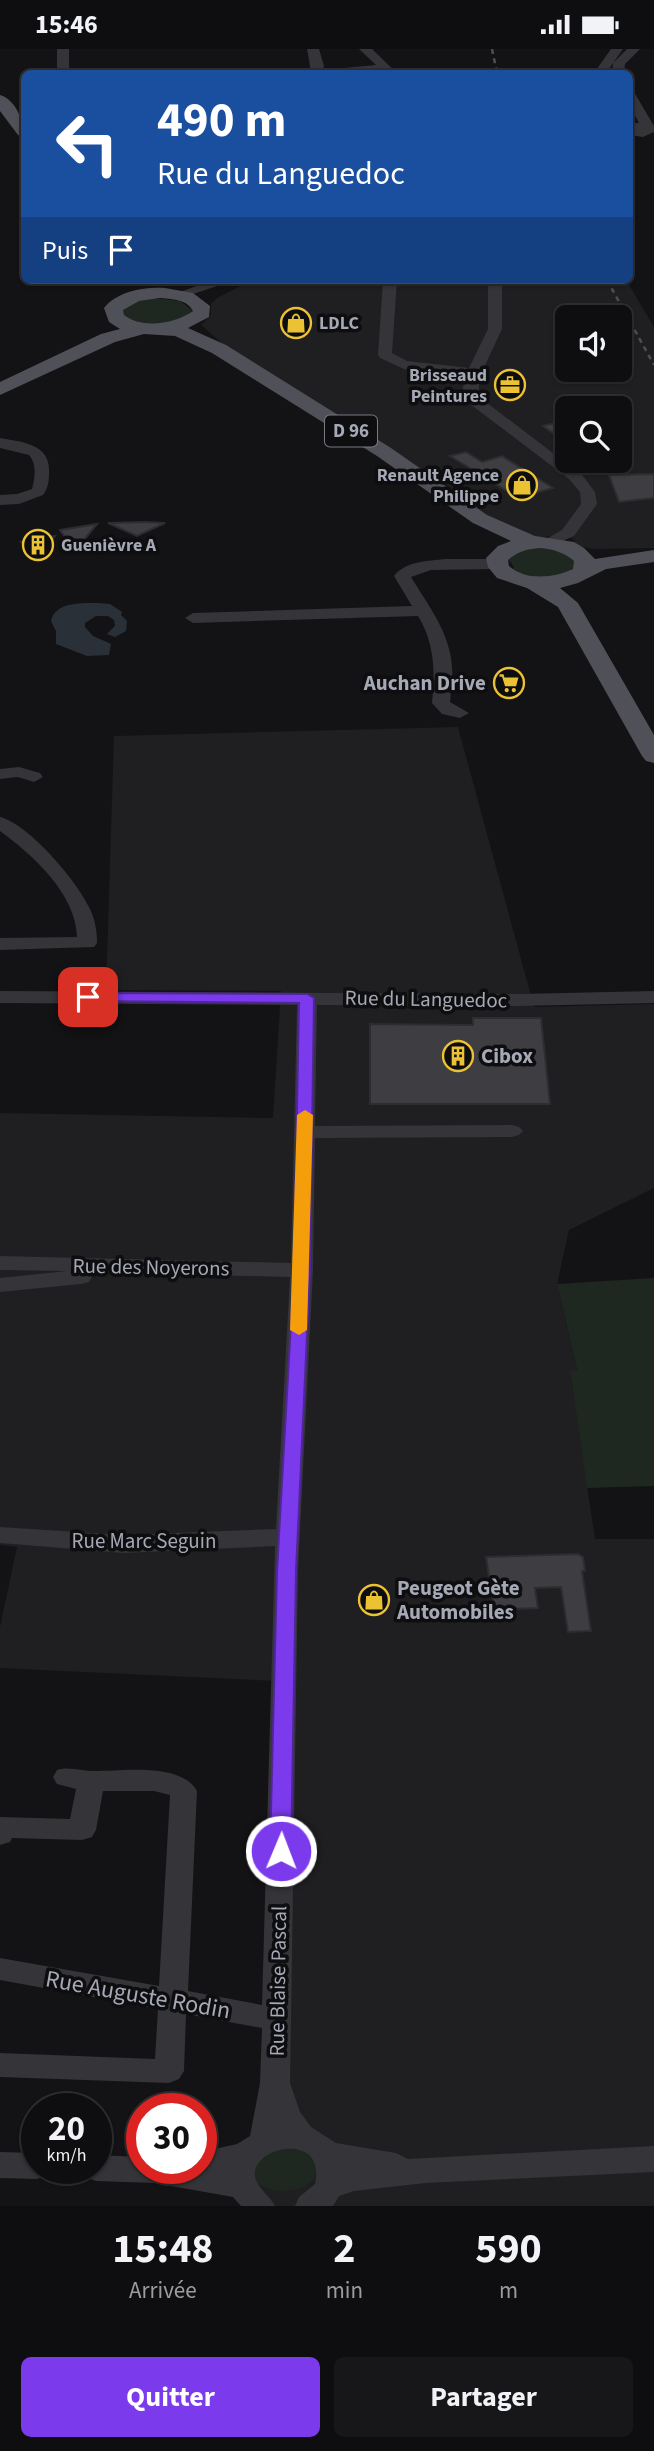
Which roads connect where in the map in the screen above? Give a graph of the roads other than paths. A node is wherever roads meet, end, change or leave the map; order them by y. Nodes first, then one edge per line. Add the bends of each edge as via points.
1 (63, 49) edge
2 (313, 49) edge
3 (365, 49) edge
4 (617, 49) edge
5 (634, 49) edge
6 (66, 70) edge
7 (316, 70) edge
8 (386, 70) edge
9 (602, 70) edge
10 (618, 70) edge
11 (0, 100) edge
12 (633, 102) edge
13 (0, 118) edge
14 (21, 128) edge
15 (638, 131) edge
16 (21, 145) edge
17 (126, 284) edge
18 (147, 284) edge
19 (215, 284) edge
20 (231, 284) edge
21 (390, 284) edge
22 (495, 284) edge
23 (159, 293) junction
24 (178, 295) junction
25 (124, 300) junction
26 (198, 313) junction
27 (119, 321) junction
28 (152, 328) junction
29 (108, 338) junction
30 (219, 349) junction
31 (475, 373) junction
32 (0, 389) edge
33 (0, 443) edge
34 (0, 500) edge
35 (480, 519) junction
36 (540, 543) junction
37 (654, 555) edge
38 (575, 556) junction
39 (499, 558) junction
40 (534, 583) junction
41 (422, 611) junction
42 (193, 618) dead end
43 (460, 713) dead end
44 (654, 726) edge
45 (654, 756) edge
46 (0, 774) edge
47 (34, 777) dead end
48 (0, 822) edge
49 (0, 944) edge
50 (0, 990) edge
51 (648, 995) edge
52 (0, 997) edge
53 (88, 997) junction
54 (307, 998) junction
55 (512, 1131) dead end
56 (305, 1132) junction
57 (0, 1263) edge
58 (302, 1276) junction
59 (0, 1285) edge
60 (0, 1535) edge
61 (288, 1537) junction
62 (0, 1835) edge
63 (0, 1969) edge
64 (173, 2001) junction
65 (277, 2019) junction
66 (0, 2065) edge
67 (275, 2083) junction
68 (301, 2136) junction
69 (255, 2147) junction
70 (326, 2154) junction
71 (654, 2159) edge
72 (217, 2160) edge
73 (0, 2165) edge
74 (21, 2166) edge
75 (426, 2170) junction
76 (212, 2184) edge
77 (251, 2196) edge
78 (319, 2197) edge

1 - 6 street
2 - 7 street
3 - 8 street
4 - 9 street
5 - 10 street via 619,63
11 - 14 main road
12 - 15 street
13 - 16 main road
17 - 25 main road
18 - 23 main road
19 - 24 street
20 - 26 street via 211,296
21 - 31 street via 385,355 404,365
22 - 31 street via 497,321
23 - 24 main road
23 - 25 main road
24 - 26 main road
25 - 27 main road via 112,313
26 - 28 main road
26 - 30 main road, D 96 via 200,331
27 - 28 main road
27 - 29 main road
28 - 29 main road
28 - 30 main road, D 96 via 180,331
29 - 32 main road
30 - 35 main road, D 96 via 384,452
31 - 38 street via 471,398 588,491 589,505
33 - 34 street via 31,449 43,463 38,492
35 - 36 main road, D 96
35 - 39 main road, D 96
36 - 38 main road
36 - 39 main road via 514,546
37 - 38 main road
38 - 40 main road via 561,581
38 - 44 main road via 582,599
39 - 40 main road via 504,574
39 - 41 street via 404,572 402,579
40 - 45 main road via 559,596 576,616
41 - 42 street
41 - 43 street via 443,658 441,703
46 - 47 street via 19,772
48 - 49 street via 42,859 71,893 85,920 87,943
50 - 53 street, Rue du Languedoc
51 - 54 street, Rue du Languedoc via 520,1000
52 - 53 street, Rue du Languedoc
53 - 54 street, Rue du Languedoc
54 - 56 street, Rue Blaise Pascal
55 - 56 street
56 - 58 street, Rue Blaise Pascal
57 - 58 street, Rue des Noyerons
58 - 59 street, Rue des Noyerons via 87,1277
58 - 61 street, Rue Blaise Pascal
60 - 61 street, Rue Marc Seguin via 123,1544
61 - 65 street, Rue Blaise Pascal
62 - 64 street via 2,1827 82,1830 79,1779 162,1782 180,1787 184,1791
63 - 64 street, Rue Auguste Rodin
64 - 65 street, Rue Auguste Rodin
64 - 66 street via 169,2071
65 - 67 street, Rue Blaise Pascal
67 - 68 street, Rue Blaise Pascal via 286,2117
67 - 69 street, Rue Blaise Pascal
68 - 69 street via 282,2134
68 - 70 street
69 - 72 street
69 - 77 street, Rue Blaise Pascal via 239,2176
70 - 75 street
70 - 78 street via 331,2165
71 - 75 street
73 - 74 street
75 - 78 street via 352,2178
76 - 77 street

